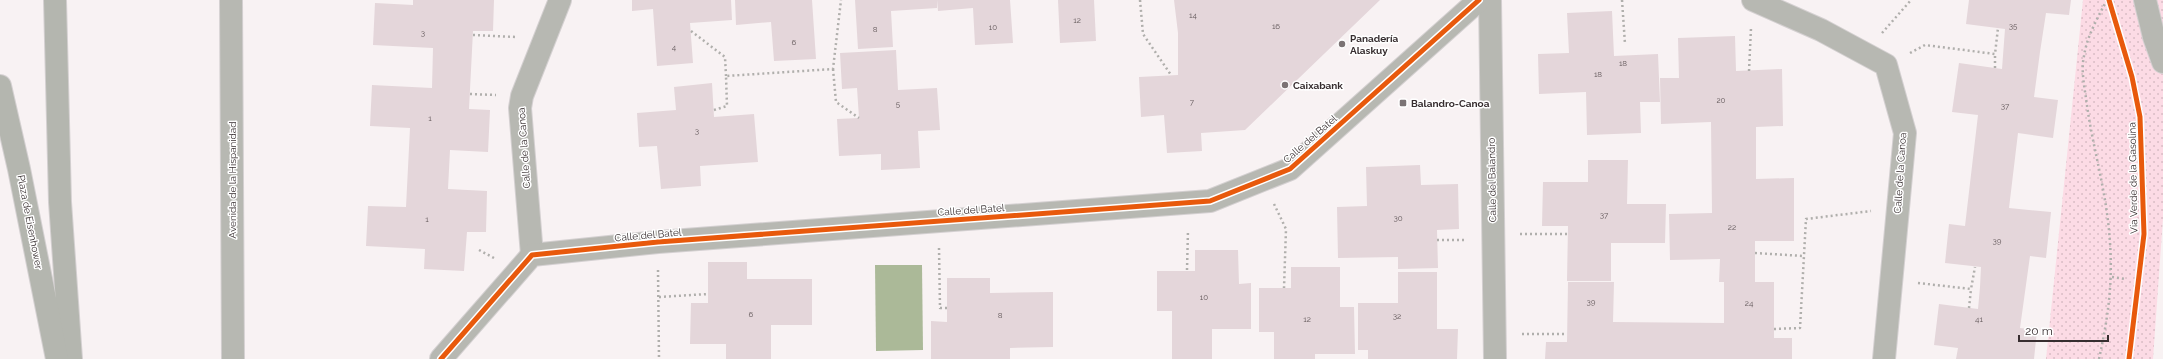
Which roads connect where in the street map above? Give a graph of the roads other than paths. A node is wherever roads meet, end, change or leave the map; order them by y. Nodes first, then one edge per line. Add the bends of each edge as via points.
1 (55, 0) edge
2 (231, 0) edge
3 (560, 0) edge
4 (1479, 0) edge
5 (1490, 0) edge
6 (1753, 0) edge
7 (2145, 0) edge
8 (2163, 62) edge
9 (0, 86) edge
10 (532, 256) junction
11 (57, 359) edge
12 (71, 359) edge
13 (233, 359) edge
14 (441, 359) edge
15 (1495, 359) edge
16 (1884, 359) edge

1 - 12 highway via 60,202
2 - 13 street, Avenida de la Hispanidad
3 - 10 street, Calle de la Canoa via 522,96 520,108
4 - 10 street, Calle del Batel via 1290,169 1210,201 658,242
5 - 15 street, Calle del Balandro
6 - 16 street, Calle de la Canoa via 1821,30 1886,65 1905,133
7 - 8 street
9 - 11 highway, Plaza de Eisenhower
10 - 14 street

